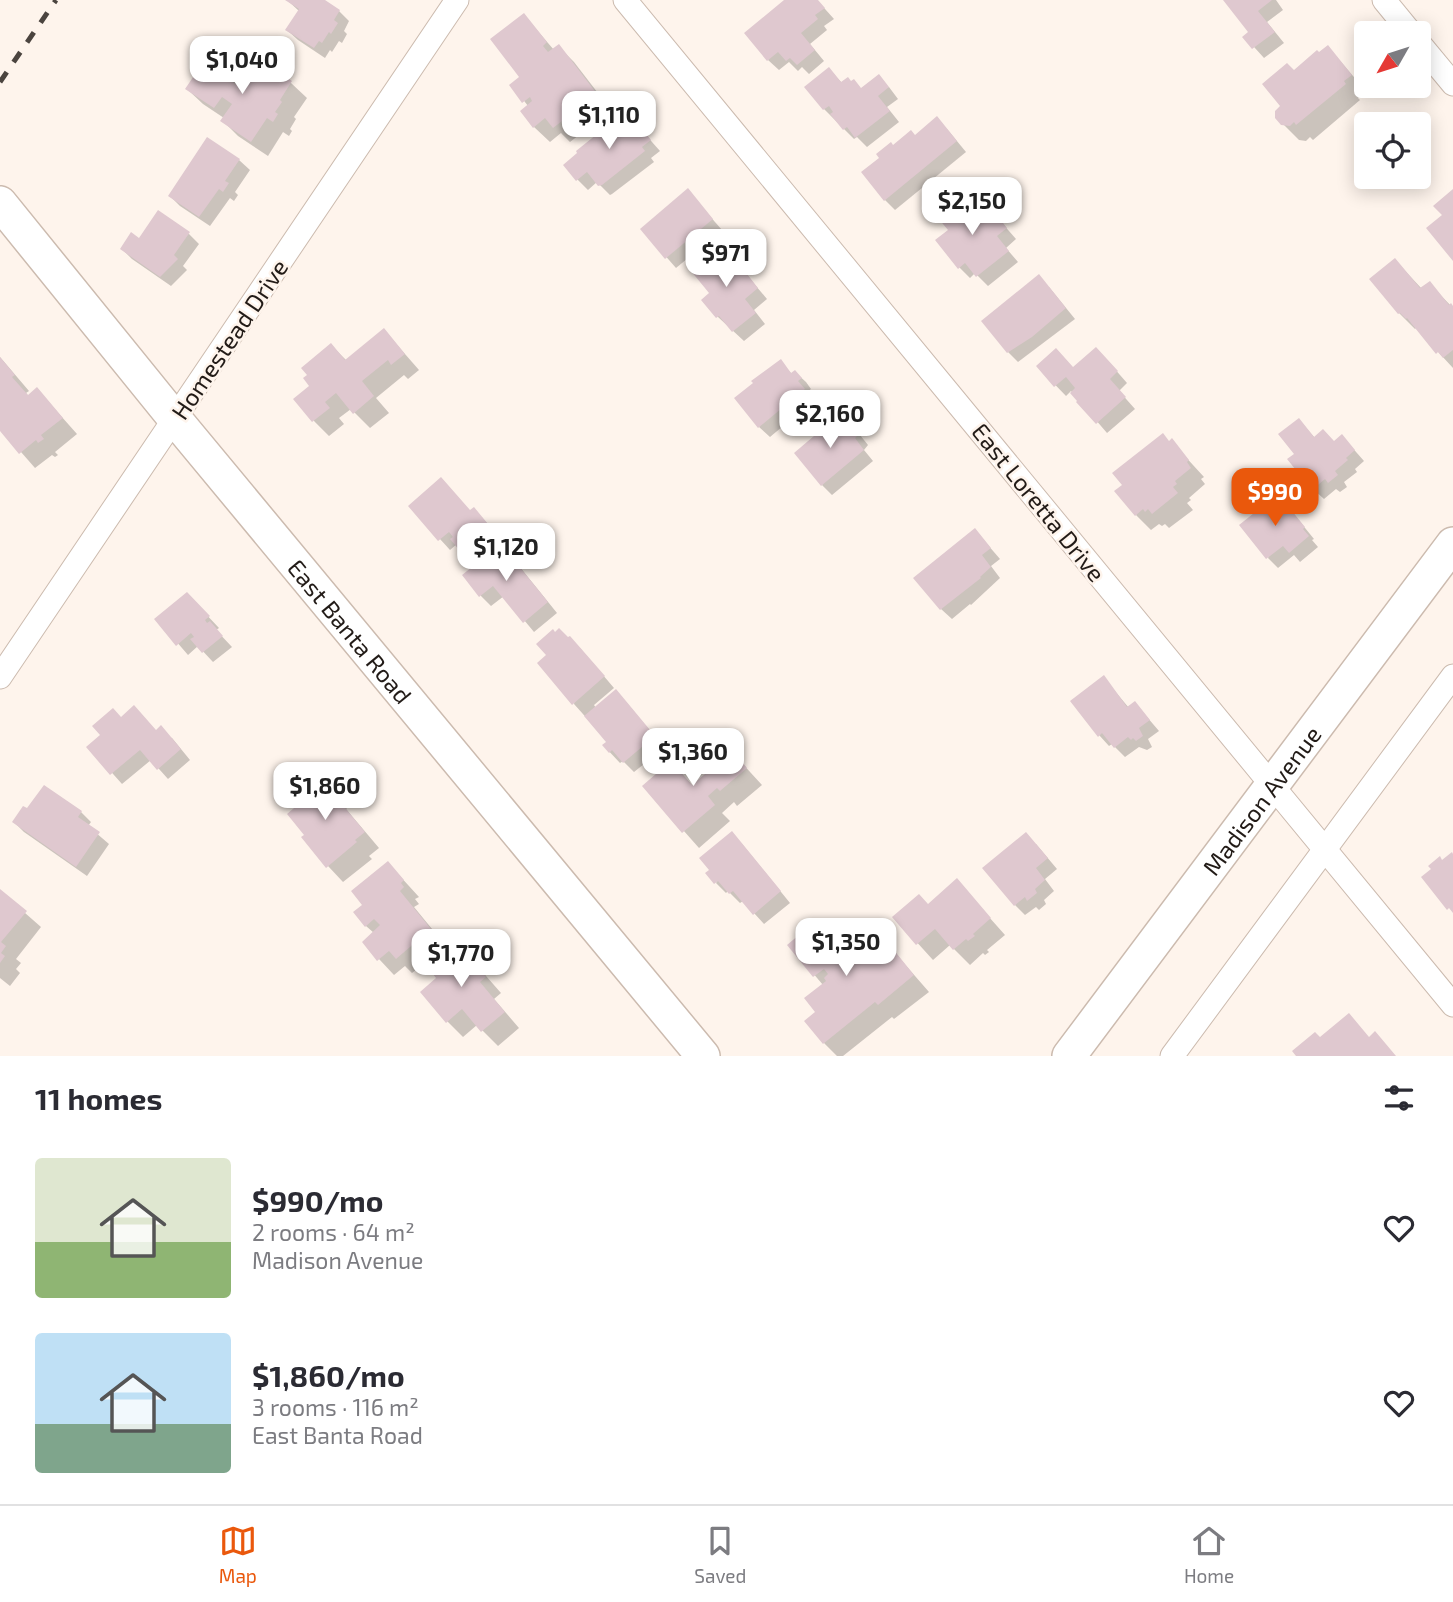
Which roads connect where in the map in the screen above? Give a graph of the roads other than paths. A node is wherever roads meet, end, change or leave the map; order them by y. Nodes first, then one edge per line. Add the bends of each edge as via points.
1 (457, 0) edge
2 (625, 0) edge
3 (1384, 0) edge
4 (1401, 21) edge
5 (1432, 59) edge
6 (1453, 84) edge
7 (0, 203) edge
8 (175, 419) junction
9 (1453, 544) edge
10 (1453, 676) edge
11 (0, 677) edge
12 (1272, 785) junction
13 (1325, 849) junction
14 (1453, 1005) edge
15 (703, 1056) edge
16 (1069, 1056) edge
17 (1172, 1056) edge

1 - 8 street, Homestead Drive
2 - 12 street, East Loretta Drive
3 - 4 street
5 - 6 street
7 - 8 street, East Banta Road
8 - 11 street, Homestead Drive
8 - 15 street, East Banta Road
9 - 12 street, Madison Avenue
10 - 13 street
12 - 13 street, East Loretta Drive
12 - 16 street, Madison Avenue
13 - 14 street, East Loretta Drive
13 - 17 street

